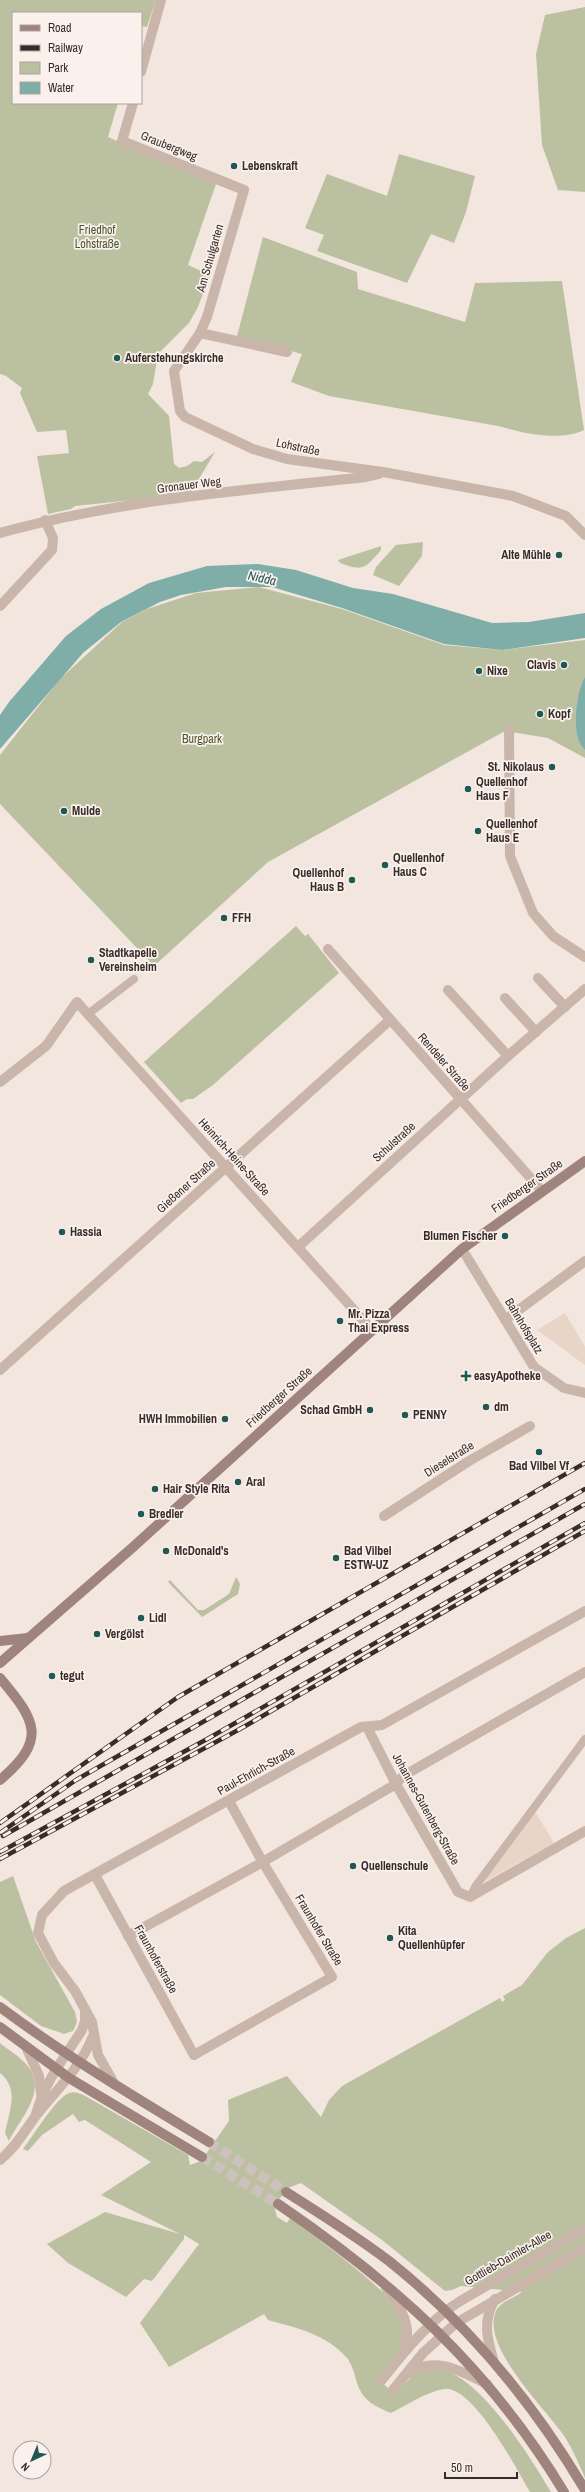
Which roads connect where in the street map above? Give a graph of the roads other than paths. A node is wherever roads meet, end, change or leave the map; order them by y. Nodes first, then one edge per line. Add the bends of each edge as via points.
1 (161, 0) edge
2 (142, 68) edge
3 (133, 104) edge
4 (244, 190) joint
5 (200, 333) junction
6 (287, 352) dead end
7 (383, 472) junction
8 (45, 520) junction
9 (0, 533) edge
10 (585, 535) edge
11 (0, 606) edge
12 (509, 729) dead end
13 (328, 949) dead end
14 (585, 957) edge
15 (538, 978) dead end
16 (134, 979) dead end
17 (585, 989) edge
18 (448, 990) dead end
19 (504, 998) dead end
20 (565, 1007) junction
21 (88, 1014) junction
22 (390, 1020) junction
23 (536, 1032) junction
24 (508, 1056) junction
25 (0, 1082) edge
26 (460, 1100) junction
27 (584, 1165) edge
28 (226, 1167) junction
29 (542, 1191) junction
30 (298, 1247) junction
31 (462, 1249) junction
32 (585, 1261) edge
33 (506, 1320) junction
34 (372, 1330) junction
35 (0, 1370) edge
36 (585, 1393) edge
37 (530, 1426) dead end
38 (384, 1516) dead end
39 (585, 1611) edge
40 (28, 1638) junction
41 (0, 1641) edge
42 (0, 1663) edge
43 (585, 1672) edge
44 (0, 1678) edge
45 (367, 1727) junction
46 (585, 1739) edge
47 (0, 1780) edge
48 (396, 1784) junction
49 (229, 1801) junction
50 (585, 1831) edge
51 (262, 1861) junction
52 (95, 1875) junction
53 (470, 1897) junction
54 (128, 1936) junction
55 (0, 2008) edge
56 (85, 2009) junction
57 (0, 2027) edge
58 (93, 2036) junction
59 (27, 2049) junction
60 (66, 2054) junction
61 (194, 2055) joint
62 (80, 2062) junction
63 (56, 2069) junction
64 (69, 2078) junction
65 (116, 2087) junction
66 (41, 2096) junction
67 (36, 2116) junction
68 (209, 2142) tunnel mouth
69 (202, 2157) tunnel mouth
70 (0, 2160) edge
71 (286, 2192) tunnel mouth
72 (278, 2204) tunnel mouth
73 (585, 2228) edge
74 (585, 2248) edge
75 (378, 2276) junction
76 (496, 2298) junction
77 (445, 2312) junction
78 (456, 2323) junction
79 (431, 2324) junction
80 (442, 2334) junction
81 (404, 2351) junction
82 (494, 2362) junction
83 (404, 2376) junction
84 (381, 2381) dead end
85 (487, 2384) junction
86 (393, 2390) dead end
87 (585, 2490) edge
88 (564, 2492) edge

1 - 2 street
3 - 4 street, Graubergweg via 122,141
4 - 5 street, Am Schulgarten
5 - 6 street
5 - 7 street, Lohstraße via 173,374 180,411 185,417 254,449 287,459
7 - 8 street, Gronauer Weg via 366,477 93,511
7 - 10 street, Lohstraße via 513,496 563,514
8 - 9 street, Gronauer Weg
8 - 11 street via 53,538 52,550
12 - 14 street via 510,856 534,913 553,936
13 - 22 street, Rendeler Straße
15 - 20 street
16 - 21 street
17 - 20 street, Schulstraße
18 - 24 street
19 - 23 street
20 - 23 street, Schulstraße
21 - 25 street, Heinrich-Heine-Straße via 77,1002 46,1046
21 - 28 street, Heinrich-Heine-Straße
22 - 26 street, Rendeler Straße
22 - 28 street, Gießener Straße
23 - 24 street, Schulstraße
24 - 26 street, Schulstraße
26 - 29 street, Rendeler Straße
26 - 30 street, Schulstraße
27 - 29 main road, Friedberger Straße
28 - 30 street, Heinrich-Heine-Straße
28 - 35 street, Gießener Straße
29 - 31 main road, Friedberger Straße
30 - 34 street, Heinrich-Heine-Straße
31 - 33 street, Bahnhofsplatz
31 - 34 main road, Friedberger Straße
32 - 33 street
33 - 36 street, Bahnhofsplatz via 534,1367 564,1388
34 - 40 main road, Friedberger Straße via 132,1548
37 - 38 street, Dieselstraße via 469,1461
39 - 45 street, Paul-Ehrlich-Straße via 382,1725
40 - 41 main road
40 - 42 main road, Friedberger Straße
43 - 48 street via 403,1776
44 - 47 main road via 27,1713 31,1735 24,1756
45 - 48 street, Johannes-Gutenberg-Straße
45 - 49 street, Paul-Ehrlich-Straße via 361,1727
46 - 53 street
48 - 51 street
48 - 53 street, Johannes-Gutenberg-Straße via 458,1892
49 - 51 street, Fraunhofer Straße
49 - 52 street, Paul-Ehrlich-Straße
50 - 53 street
51 - 54 street
51 - 61 street, Fraunhofer Straße via 332,1977
52 - 54 street, Fraunhoferstraße
52 - 56 street, Paul-Ehrlich-Straße via 64,1891 53,1902 42,1915 38,1934
54 - 61 street, Fraunhoferstraße
55 - 60 main road
56 - 58 street, Paul-Ehrlich-Straße via 92,2022
56 - 60 street via 82,2030
57 - 59 main road
58 - 62 street
58 - 65 street, Paul-Ehrlich-Straße via 100,2061
59 - 63 main road
59 - 66 street via 39,2076
60 - 62 main road
60 - 63 street
62 - 64 street
62 - 65 main road
63 - 64 main road
63 - 66 street
64 - 67 street
64 - 69 main road
65 - 68 main road
66 - 67 street
67 - 70 street via 18,2142
71 - 77 main road via 389,2262
72 - 75 main road
73 - 77 street, Gottlieb-Daimler-Allee
74 - 76 street
75 - 79 main road
75 - 81 street via 399,2305 406,2320
76 - 78 street
76 - 82 street via 488,2312 486,2325
77 - 78 main road
77 - 79 street, Gottlieb-Daimler-Allee
78 - 80 street
78 - 82 main road
79 - 80 main road
79 - 81 street, Gottlieb-Daimler-Allee
80 - 83 street
80 - 85 main road
81 - 84 street, Gottlieb-Daimler-Allee
82 - 87 main road via 528,2405
83 - 85 street via 416,2368 440,2364
83 - 86 street
85 - 88 main road via 534,2445

